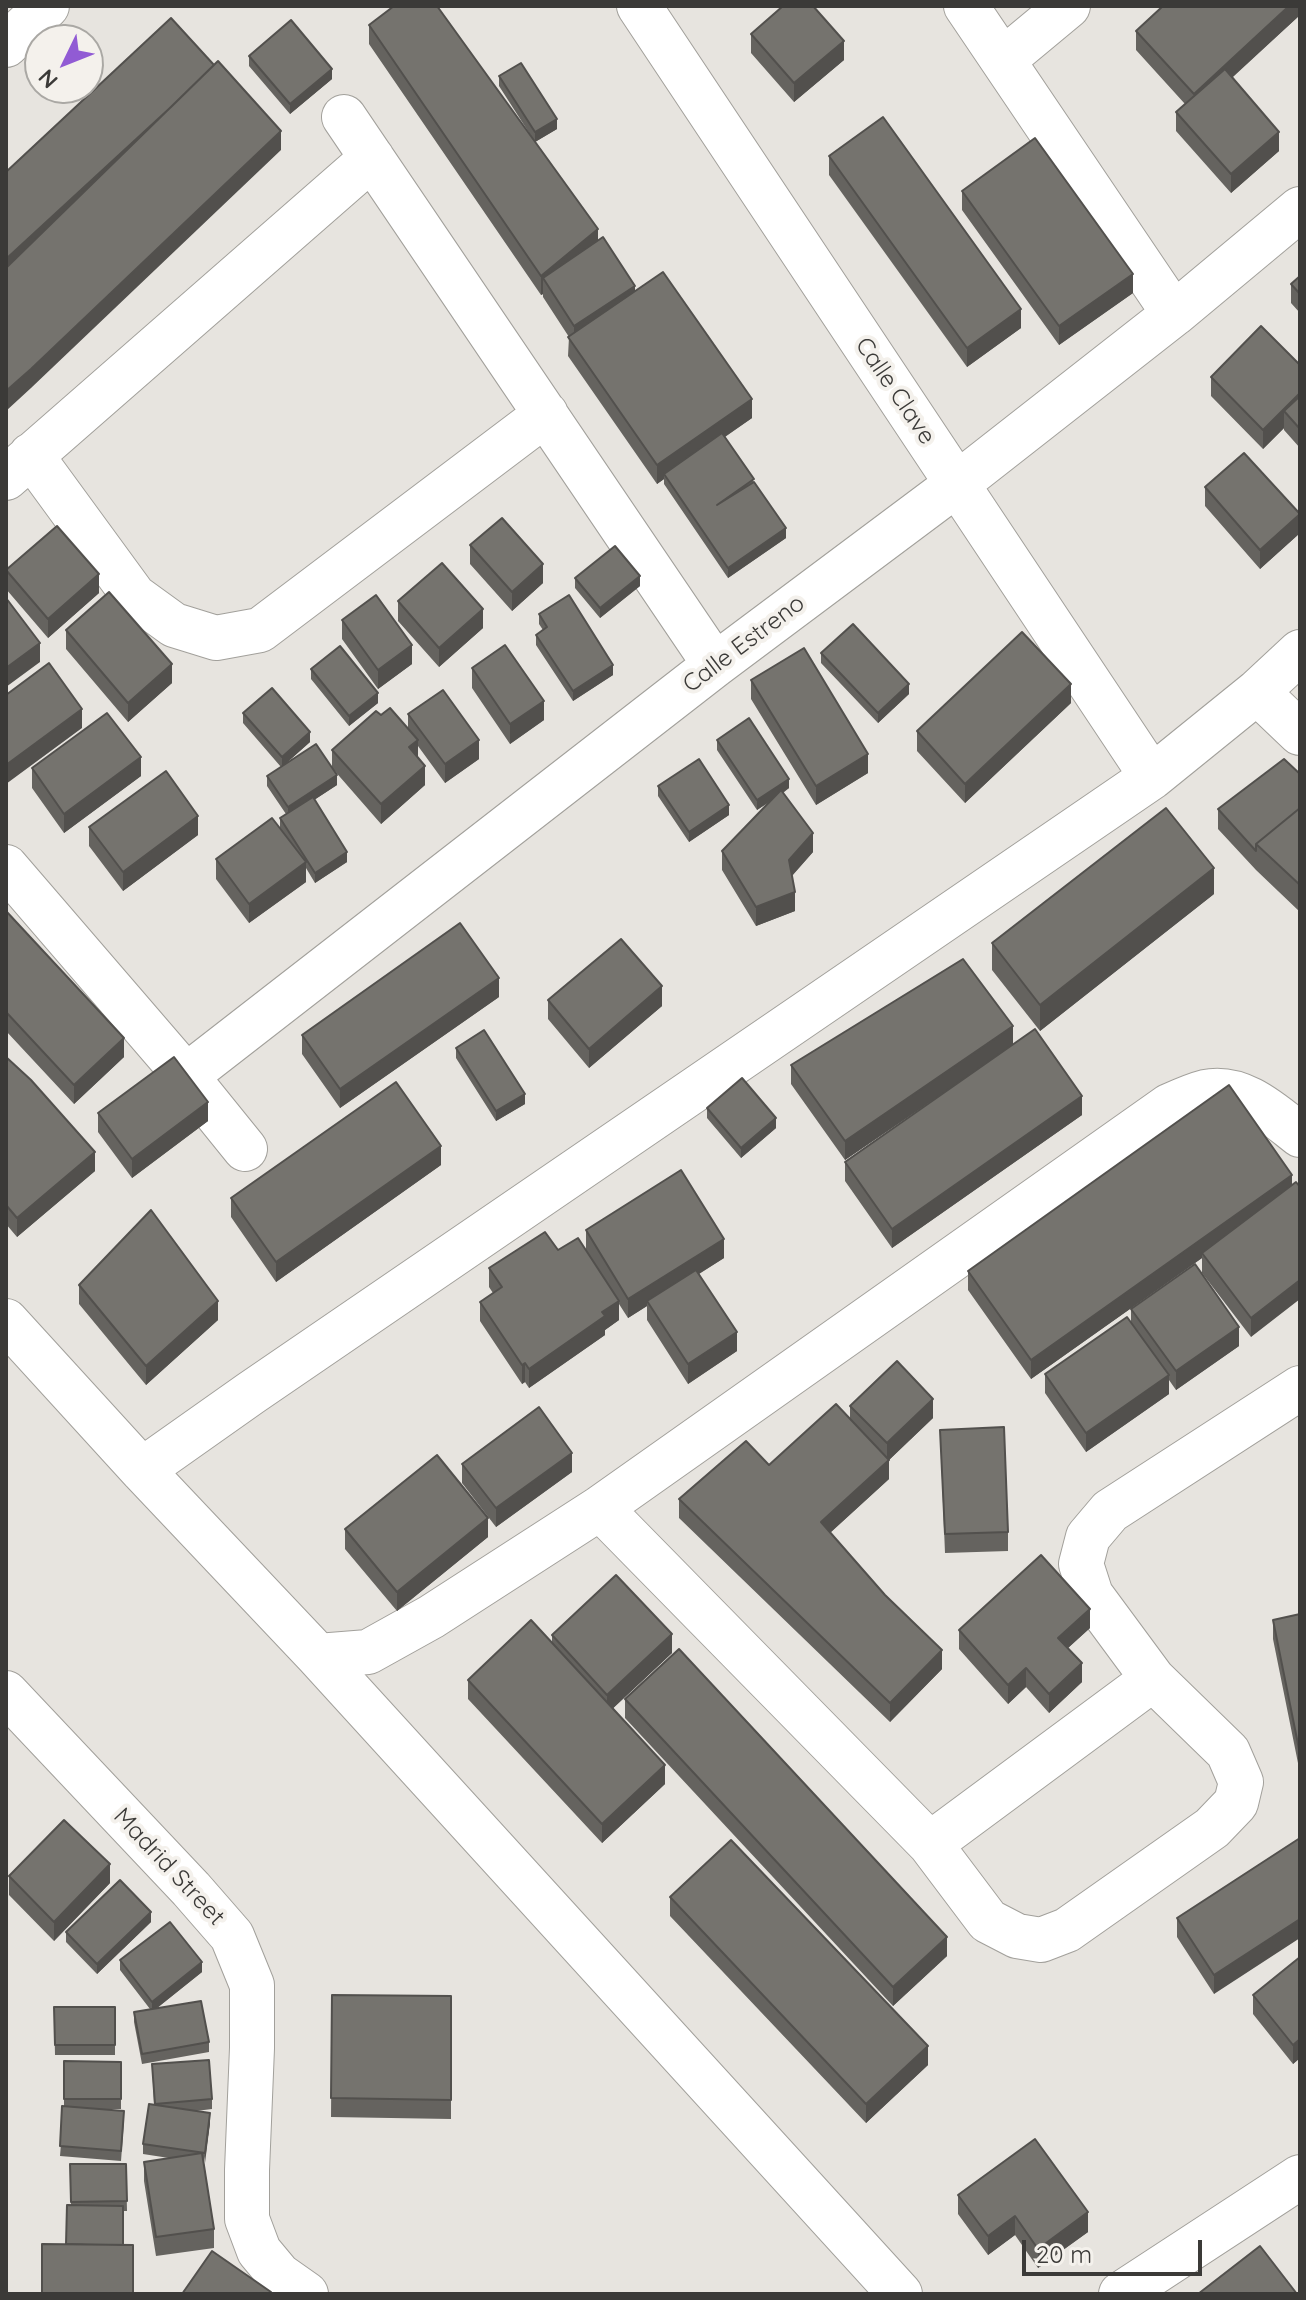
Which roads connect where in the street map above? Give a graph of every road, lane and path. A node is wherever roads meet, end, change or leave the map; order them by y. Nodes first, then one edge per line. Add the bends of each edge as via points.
1 (47, 6) edge
2 (639, 6) edge
3 (966, 6) edge
4 (1068, 6) edge
5 (6, 45) edge
6 (1003, 60) junction
7 (344, 117) dead end
8 (372, 158) junction
9 (1300, 209) edge
10 (1174, 314) junction
11 (546, 414) junction
12 (18, 466) edge
13 (957, 484) junction
14 (1300, 652) edge
15 (715, 665) junction
16 (1257, 692) junction
17 (1300, 733) edge
18 (1152, 777) junction
19 (6, 867) edge
20 (186, 1076) junction
21 (1300, 1135) edge
22 (245, 1149) dead end
23 (6, 1321) edge
24 (1300, 1388) edge
25 (142, 1470) junction
26 (600, 1508) junction
27 (318, 1656) junction
28 (1153, 1679) junction
29 (6, 1693) edge
30 (930, 1844) junction
31 (1300, 2177) edge
32 (306, 2294) edge
33 (900, 2294) edge
34 (1121, 2294) edge

1 - 5 street
2 - 13 street, Calle Clave
3 - 6 street
4 - 6 street
6 - 10 street
7 - 8 street
8 - 11 street
8 - 12 street
9 - 10 street, Calle Estreno
10 - 13 street, Calle Estreno
11 - 12 street via 260,630 216,638 174,625 134,596
11 - 15 street
13 - 15 street, Calle Estreno
13 - 18 street, Calle Clave
14 - 16 street
15 - 20 street, Calle Estreno
16 - 17 street
16 - 18 street
18 - 25 street
19 - 20 street
20 - 22 street
21 - 26 street via 1259,1103 1231,1092 1206,1091 1169,1106
23 - 25 street
24 - 28 street via 1110,1511 1088,1537 1081,1564 1091,1595
25 - 27 street
26 - 27 street via 368,1652
26 - 30 street
27 - 33 street
28 - 30 street
28 - 30 street via 1228,1752 1241,1782 1236,1803 1212,1828 1067,1930 1041,1940 1017,1936 988,1921
29 - 32 street, Madrid Street via 232,1936 252,1985 247,2219 259,2251 279,2275
31 - 34 street

